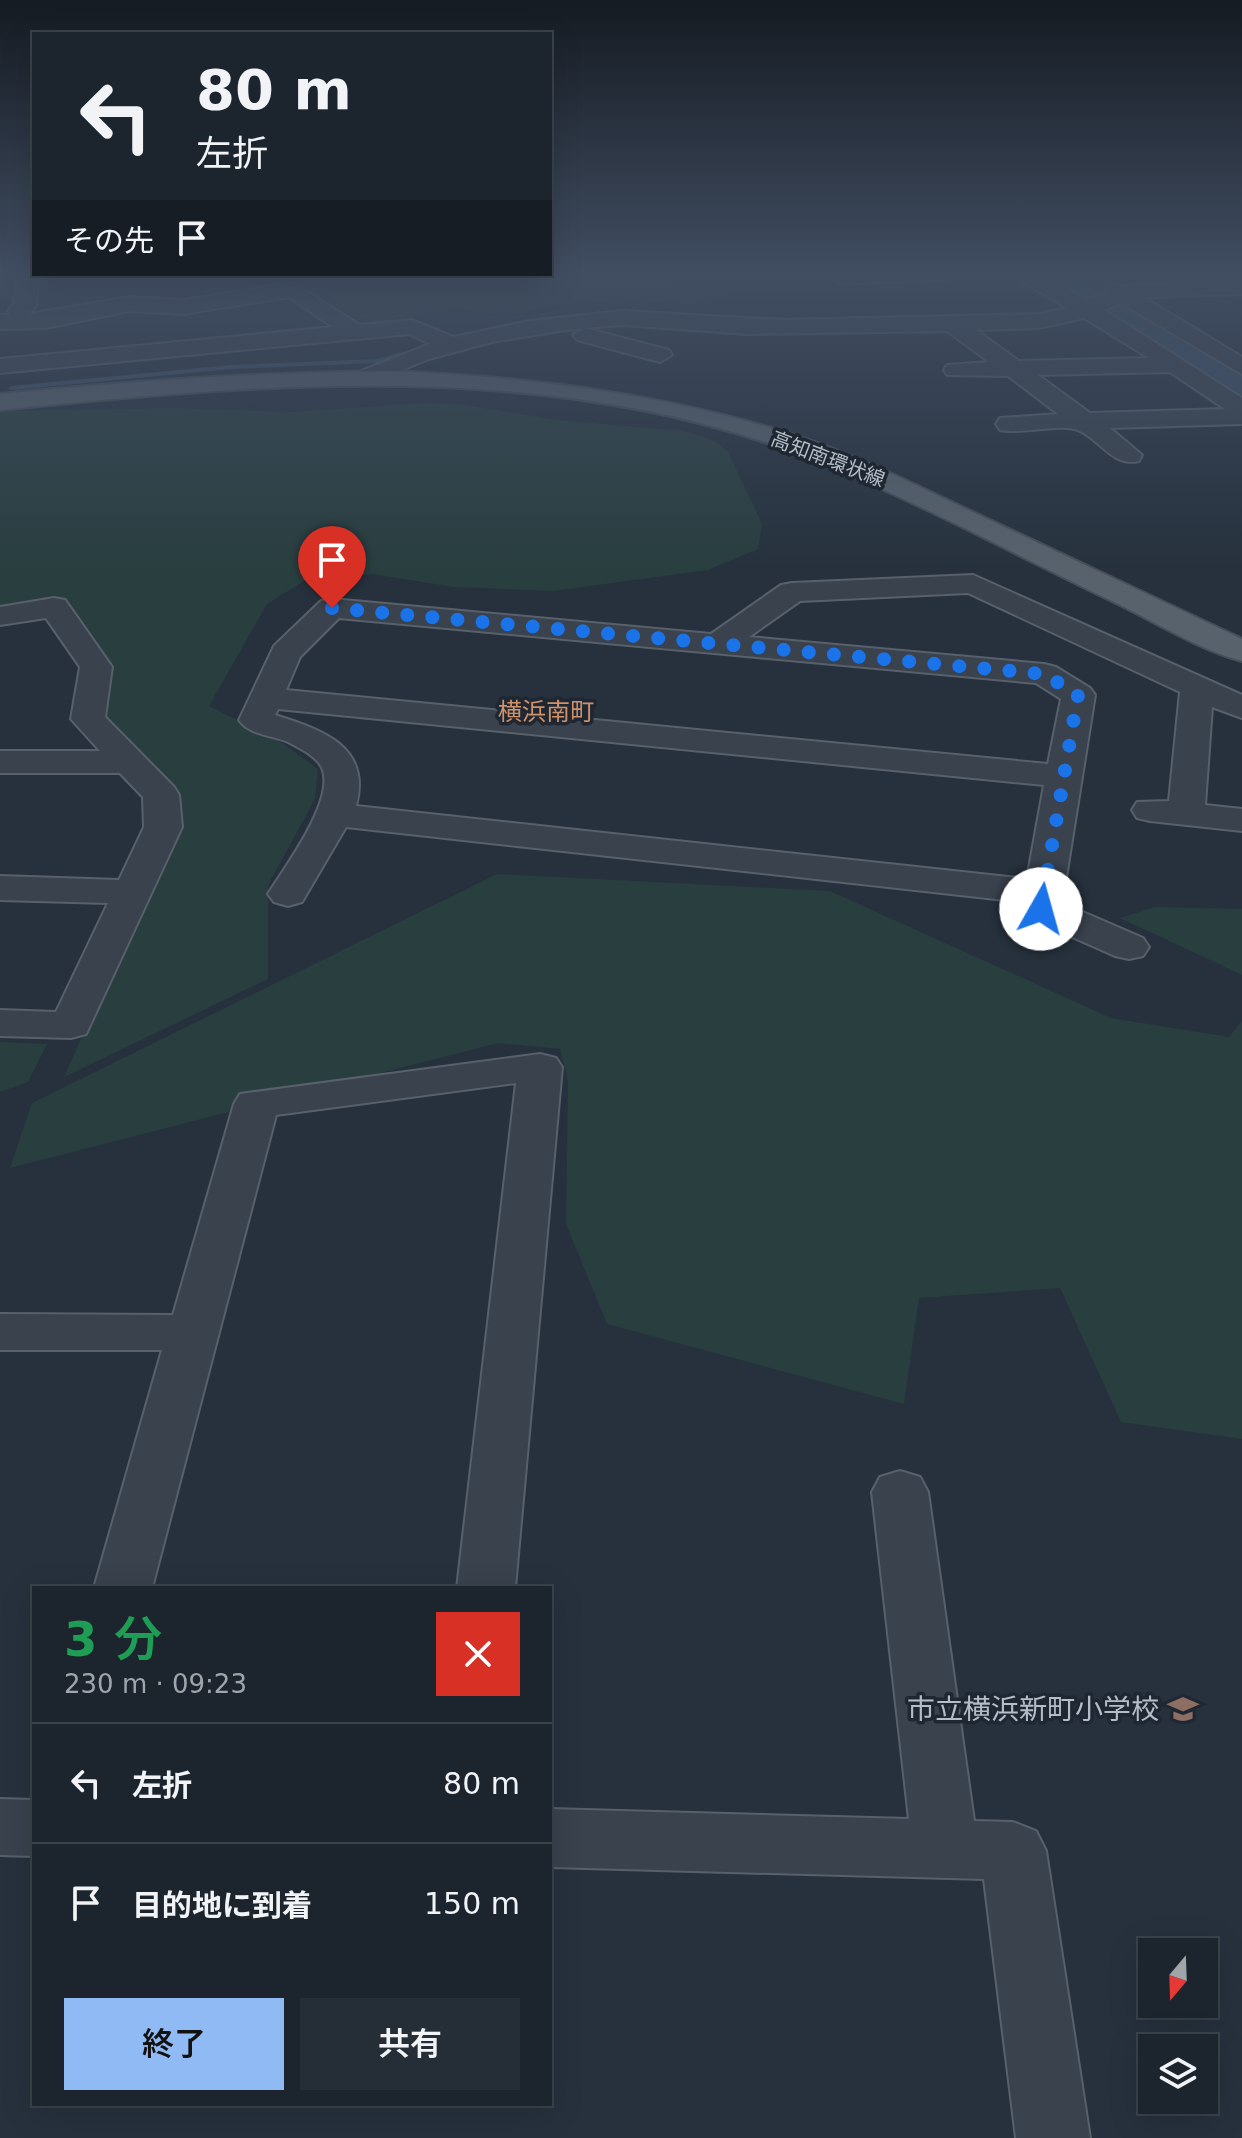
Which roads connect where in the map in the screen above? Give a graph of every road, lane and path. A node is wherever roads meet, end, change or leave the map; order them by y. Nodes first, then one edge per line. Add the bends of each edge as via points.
1 (376, 372) edge
2 (1018, 372) edge
3 (1186, 372) edge
4 (370, 376) junction
5 (0, 402) edge
6 (1242, 409) edge
7 (1242, 416) edge
8 (1084, 422) junction
9 (1009, 424) dead end
10 (1129, 455) dead end
11 (0, 616) edge
12 (719, 643) junction
13 (1242, 651) edge
14 (1197, 687) junction
15 (266, 698) junction
16 (1242, 708) edge
17 (0, 762) edge
18 (132, 762) junction
19 (1063, 776) junction
20 (1150, 810) dead end
21 (332, 814) junction
22 (1186, 814) junction
23 (1242, 820) edge
24 (0, 888) edge
25 (132, 892) junction
26 (1042, 892) junction
27 (288, 894) dead end
28 (1129, 947) dead end
29 (0, 1023) edge
30 (0, 1332) edge
31 (191, 1333) junction
32 (900, 1492) dead end
33 (124, 1586) edge
34 (486, 1586) edge
35 (0, 1827) edge
36 (32, 1828) edge
37 (552, 1838) edge
38 (945, 1849) junction
39 (1053, 2138) edge

1 - 4 street
2 - 8 street
3 - 6 street
4 - 5 main road, 高知南環状線 via 164,385
4 - 13 main road, 高知南環状線 via 578,390 714,419 783,440 872,475
7 - 8 street
8 - 9 street
8 - 10 street
11 - 18 street via 54,607 96,667 88,719
12 - 14 street via 792,592 973,584
12 - 15 street via 332,608 285,653
12 - 19 street via 1044,674 1078,695
14 - 16 street
14 - 22 street
15 - 19 street
15 - 21 street via 256,720 318,741 335,754 344,781
17 - 18 street
18 - 25 street via 161,795 163,827
19 - 26 street
20 - 22 street
21 - 26 street
21 - 27 street
22 - 23 street
24 - 25 street
25 - 29 street via 71,1025
26 - 28 street via 1041,909
30 - 31 street
31 - 33 street
31 - 34 street via 256,1104 540,1067
32 - 38 street
35 - 36 street
37 - 38 street
38 - 39 street via 1013,1851

